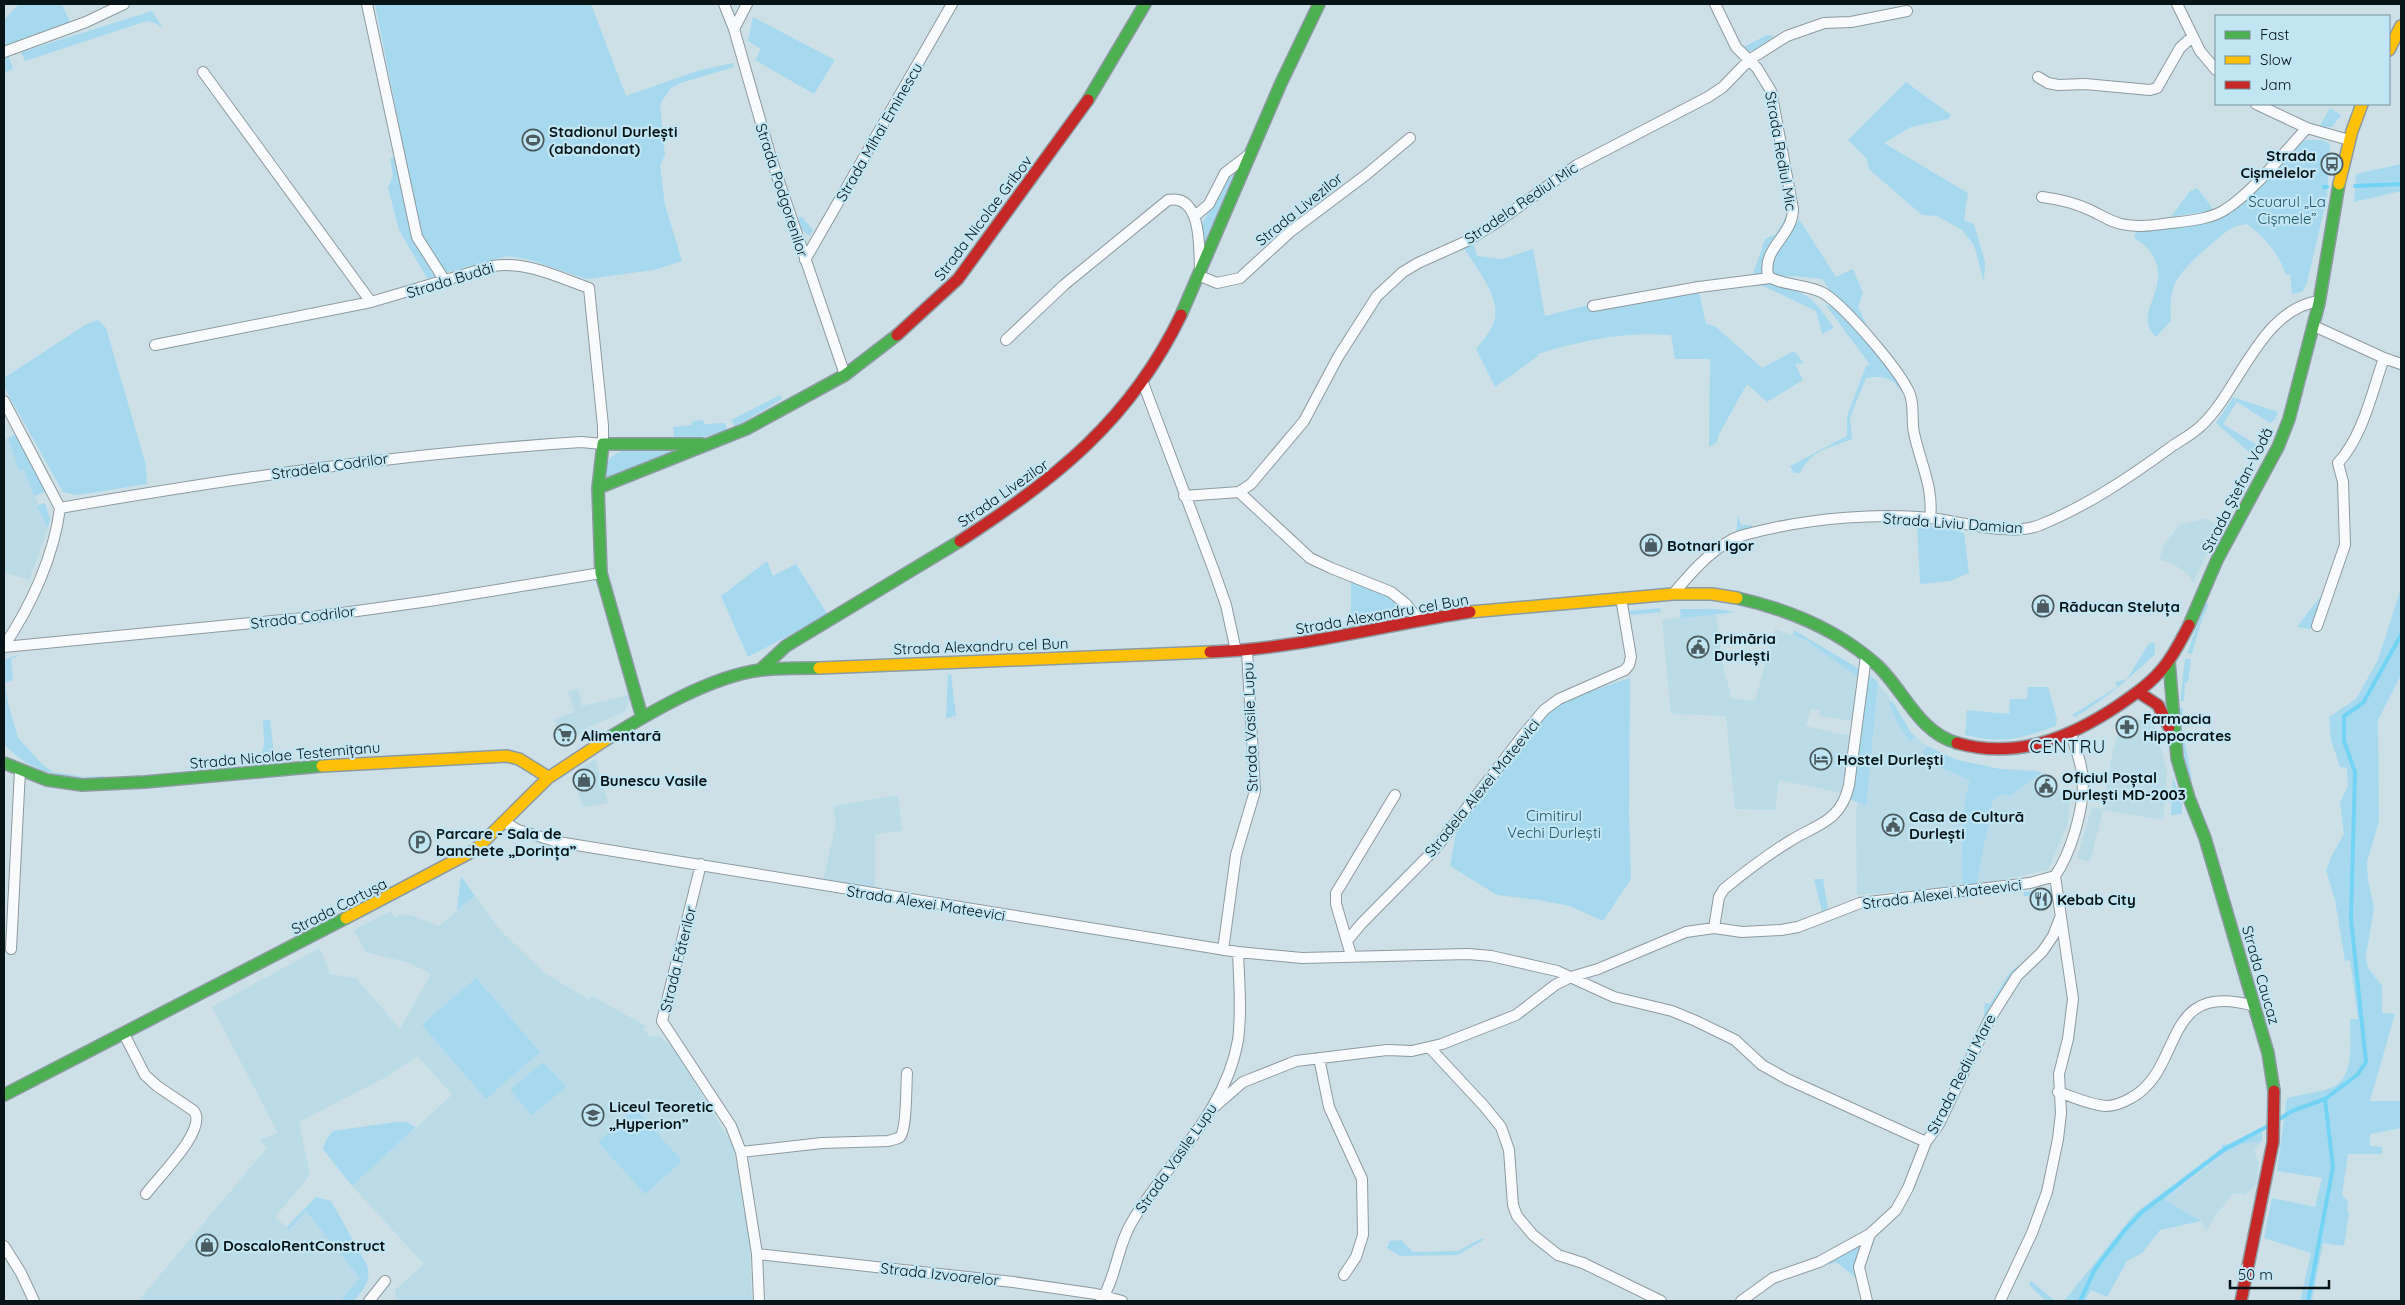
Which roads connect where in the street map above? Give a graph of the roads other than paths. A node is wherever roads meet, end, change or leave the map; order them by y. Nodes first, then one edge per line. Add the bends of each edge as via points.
1 (124, 4) edge
2 (367, 4) edge
3 (724, 4) edge
4 (748, 4) edge
5 (952, 4) edge
6 (1145, 4) edge
7 (1319, 4) edge
8 (1715, 4) edge
9 (2177, 4) edge
10 (1907, 11) dead end
11 (2401, 26) edge
12 (734, 29) junction
13 (2193, 36) junction
14 (2390, 48) edge
15 (4, 52) edge
16 (1749, 60) junction
17 (2215, 69) edge
18 (203, 72) dead end
19 (2038, 77) dead end
20 (2258, 105) edge
21 (2362, 105) edge
22 (2307, 128) junction
23 (1410, 138) dead end
24 (2349, 140) junction
25 (1251, 153) junction
26 (2042, 198) dead end
27 (1195, 216) junction
28 (805, 260) junction
29 (1200, 276) junction
30 (1770, 278) junction
31 (445, 281) junction
32 (2318, 301) junction
33 (371, 302) junction
34 (1592, 306) dead end
35 (2314, 326) junction
36 (1006, 340) dead end
37 (155, 345) dead end
38 (2384, 358) junction
39 (2401, 364) edge
40 (845, 375) junction
41 (1142, 383) junction
42 (4, 401) edge
43 (603, 444) junction
44 (714, 444) junction
45 (598, 488) junction
46 (1239, 492) junction
47 (1184, 496) junction
48 (60, 508) junction
49 (1930, 518) junction
50 (601, 574) junction
51 (1673, 594) junction
52 (1621, 598) junction
53 (1419, 620) junction
54 (2317, 626) dead end
55 (4, 647) edge
56 (1241, 651) junction
57 (1866, 656) junction
58 (2169, 661) junction
59 (760, 670) junction
60 (2138, 692) junction
61 (642, 717) junction
62 (2071, 734) junction
63 (2174, 742) junction
64 (4, 763) edge
65 (20, 770) junction
66 (548, 777) junction
67 (1395, 795) dead end
68 (506, 823) junction
69 (701, 864) junction
70 (2055, 876) junction
71 (2060, 918) junction
72 (1714, 928) junction
73 (1347, 941) junction
74 (11, 949) dead end
75 (1223, 950) junction
76 (1238, 952) junction
77 (1351, 956) junction
78 (1571, 977) junction
79 (2254, 1006) junction
80 (124, 1034) junction
81 (1430, 1048) junction
82 (1319, 1058) junction
83 (907, 1073) dead end
84 (2058, 1092) junction
85 (4, 1095) edge
86 (1212, 1109) junction
87 (1926, 1142) junction
88 (741, 1152) junction
89 (146, 1194) dead end
90 (1870, 1234) junction
91 (4, 1246) edge
92 (756, 1254) junction
93 (1344, 1275) dead end
94 (385, 1281) dead end
95 (1102, 1298) edge
96 (34, 1301) edge
97 (369, 1301) edge
98 (758, 1301) edge
99 (1122, 1301) edge
100 (1661, 1301) edge
101 (1741, 1301) edge
102 (1867, 1301) edge
103 (2000, 1301) edge
104 (2241, 1301) edge

1 - 15 street via 86,22
2 - 31 street via 417,238
3 - 12 street, Strada Podgorenilor
4 - 12 street
5 - 28 street, Strada Mihai Eminescu
6 - 40 street, Strada Nicolae Gribov via 1074,122 958,279 910,325
7 - 25 street, Strada Livezilor
8 - 16 street, Strada Rediul Mic via 1736,47
9 - 13 street
10 - 16 street, Stradela Rediul Mic via 1810,26 1777,41
11 - 14 street
12 - 28 street, Strada Podgorenilor via 771,158
13 - 17 street
13 - 19 street via 2180,48 2157,88 2150,90 2058,85
16 - 30 street, Strada Rediul Mic via 1768,82 1771,91 1793,209 1792,223 1768,259
16 - 46 street, Stradela Rediul Mic via 1723,88 1577,164 1496,223 1446,252 1418,263 1392,281 1377,296 1338,357 1304,421 1257,478
18 - 33 street
20 - 22 street
21 - 24 street, Strada Ștefan-Vodă
22 - 24 street
22 - 26 street via 2242,196 2226,210 2208,216 2132,225 2107,220 2088,209
23 - 29 street, Strada Livezilor via 1290,232 1240,278 1217,283
24 - 32 street, Strada Ștefan-Vodă
25 - 27 street, Strada Livezilor via 1225,173 1210,204
25 - 29 street, Strada Livezilor
27 - 29 street, Strada Livezilor
27 - 36 street via 1184,204 1173,199 1163,202 1064,285
28 - 40 street, Strada Podgorenilor
29 - 41 street, Strada Livezilor
30 - 34 street
30 - 49 street via 1811,287 1825,294 1860,328 1906,387 1912,400 1914,432 1930,486
31 - 33 street, Strada Budăi
31 - 43 street, Strada Budăi via 509,263 589,288 604,426
32 - 35 street, Strada Ștefan-Vodă
32 - 49 street, Strada Liviu Damian via 2296,307 2264,339 2216,410 2201,426 2127,479 2048,522 2028,528
33 - 37 street, Strada Budăi
35 - 38 street
35 - 58 street, Strada Ștefan-Vodă via 2279,445 2226,541
38 - 39 street
38 - 54 street via 2359,427 2345,456 2338,463 2343,482 2345,545
40 - 44 street, Strada Nicolae Gribov
41 - 47 street, Strada Vasile Lupu
41 - 59 street, Strada Livezilor via 1103,431 1060,471 952,547 786,646
42 - 48 street
43 - 44 street, Strada Nicolae Gribov
43 - 45 street
43 - 48 street, Stradela Codrilor via 581,442 445,452 272,474
44 - 45 street, Strada Nicolae Gribov
45 - 50 street
46 - 47 street
46 - 53 street via 1310,558 1391,592
47 - 56 street, Strada Vasile Lupu
48 - 55 street via 49,555 20,623
49 - 51 street, Strada Liviu Damian via 1842,518 1744,535 1713,552
50 - 55 street, Strada Codrilor via 314,617
50 - 61 street
51 - 52 street, Strada Alexandru cel Bun
51 - 57 street, Strada Alexandru cel Bun via 1723,596 1783,612 1825,630
52 - 53 street, Strada Alexandru cel Bun via 1514,607
52 - 73 street, Stradela Alexei Mateevici via 1631,657 1629,665 1618,674 1558,699 1544,710 1435,849
53 - 56 street, Strada Alexandru cel Bun via 1302,644
56 - 59 street, Strada Alexandru cel Bun
56 - 75 street, Strada Vasile Lupu via 1255,791 1236,855
57 - 62 street, Strada Alexandru cel Bun via 1897,687 1925,726 1956,744 1978,749 2028,748
57 - 72 street via 1849,785 1843,805 1819,827 1791,840 1724,889 1719,897
58 - 60 street, Strada Alexandru cel Bun
58 - 63 street, Strada Caucaz
59 - 61 street, Strada Alexandru cel Bun via 720,681
60 - 62 street, Strada Alexandru cel Bun
60 - 63 street via 2153,699 2163,710
61 - 66 street, Strada Alexandru cel Bun
62 - 70 street via 2083,782 2081,808 2067,854
63 - 79 street, Strada Caucaz via 2185,784 2206,838
64 - 65 street, Strada Nicolae Testemițanu
65 - 66 street, Strada Nicolae Testemițanu via 47,780 82,785 370,762 507,756 520,759
65 - 74 street
66 - 68 street, Strada Cartușa
67 - 73 street via 1336,893
68 - 69 street, Strada Alexei Mateevici via 525,833 558,842
68 - 80 street, Strada Cartușa via 488,842 463,858
69 - 75 street, Strada Alexei Mateevici
69 - 88 street, Strada Făterilor via 662,1021 731,1126
70 - 71 street
70 - 72 street, Strada Alexei Mateevici via 2030,884 1860,903 1781,930 1742,932
71 - 84 street via 2073,999
71 - 87 street, Strada Rediul Mare via 2042,952 2003,995
72 - 78 street, Strada Alexei Mateevici via 1680,934
73 - 77 street
75 - 76 street, Strada Alexei Mateevici
76 - 77 street, Strada Alexei Mateevici via 1302,958
76 - 86 street, Strada Vasile Lupu via 1238,1039 1231,1068
77 - 78 street, Strada Alexei Mateevici via 1468,954 1523,963
78 - 81 street via 1555,985 1516,1015
78 - 87 street via 1614,997 1672,1011 1696,1021 1735,1040 1762,1065 1786,1079
79 - 84 street via 2221,1001 2204,1004 2192,1012 2146,1086 2122,1103 2108,1106 2091,1104
79 - 104 street, Strada Caucaz via 2268,1053 2275,1108 2273,1142
80 - 85 street, Strada Cartușa
80 - 89 street via 145,1075 194,1111 197,1117 189,1140
81 - 82 street
81 - 100 street via 1501,1127 1509,1150 1513,1205 1517,1216 1533,1235 1558,1255 1583,1263
82 - 86 street via 1296,1061 1257,1075 1243,1082
82 - 93 street via 1329,1107 1362,1179 1362,1235 1356,1257
83 - 88 street via 904,1124 898,1138
84 - 103 street via 2061,1114 2048,1192
86 - 95 street, Strada Vasile Lupu via 1132,1220
87 - 90 street, Strada Rediul Mare via 1896,1210
88 - 92 street, Strada Făterilor
90 - 101 street, Strada Rediul Mare via 1819,1262 1773,1278
90 - 102 street via 1860,1268
91 - 96 street via 22,1273
92 - 95 street, Strada Izvoarelor via 1013,1282
92 - 98 street, Strada Făterilor
94 - 97 street
95 - 99 street, Strada Izvoarelor

